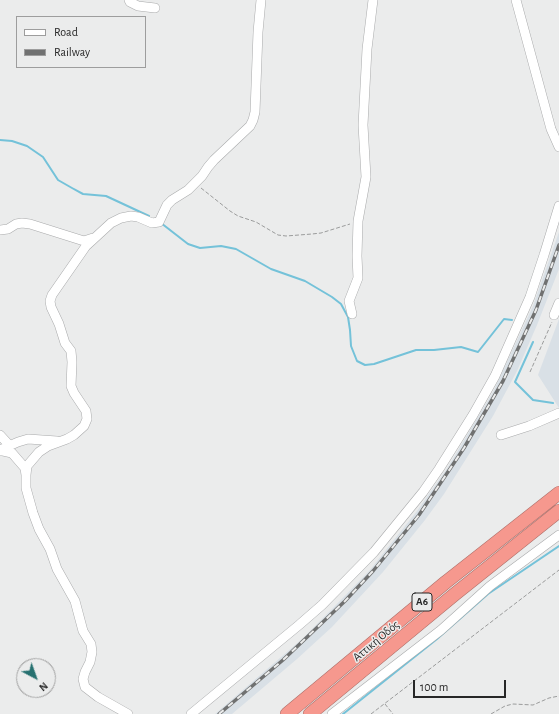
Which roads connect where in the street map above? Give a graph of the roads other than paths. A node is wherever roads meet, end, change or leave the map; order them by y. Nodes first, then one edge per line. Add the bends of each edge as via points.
1 (129, 0) edge
2 (261, 0) edge
3 (373, 0) edge
4 (516, 0) edge
5 (155, 8) dead end
6 (559, 147) edge
7 (559, 206) edge
8 (0, 230) edge
9 (96, 237) junction
10 (75, 239) junction
11 (79, 256) junction
12 (559, 303) edge
13 (352, 314) dead end
14 (554, 315) road end
15 (559, 413) edge
16 (0, 435) edge
17 (501, 435) dead end
18 (58, 442) junction
19 (10, 446) junction
20 (0, 450) edge
21 (26, 475) junction
22 (559, 493) edge
23 (559, 511) edge
24 (559, 535) edge
25 (128, 714) edge
26 (191, 714) edge
27 (287, 714) edge
28 (310, 714) edge
29 (332, 714) edge

1 - 5 street via 138,6
2 - 9 street via 255,112 250,126 214,160 188,190 172,200 159,222 152,223 131,216 121,218 111,223
3 - 13 street via 367,48 363,125 366,177 358,221 358,278 349,301
4 - 6 street via 551,129
7 - 26 street via 530,297 495,376 423,492 374,552 322,605
8 - 10 street via 26,223
9 - 10 street via 84,241
9 - 11 street
10 - 11 street via 80,251
11 - 18 street via 50,301 70,351 74,393 86,412 87,419 84,426 74,435
12 - 14 street
15 - 17 street
16 - 19 street
18 - 19 street via 28,439
18 - 21 street via 48,446 32,459 27,466
19 - 20 street
20 - 21 street via 12,453 25,468
21 - 25 street via 26,488 39,529 75,601 83,631 91,644 92,652 84,679 85,687
22 - 27 highway, Αττική Οδός / Α6 via 440,587
23 - 28 highway, Αττική Οδός / Α6
24 - 29 street via 490,586 441,630

